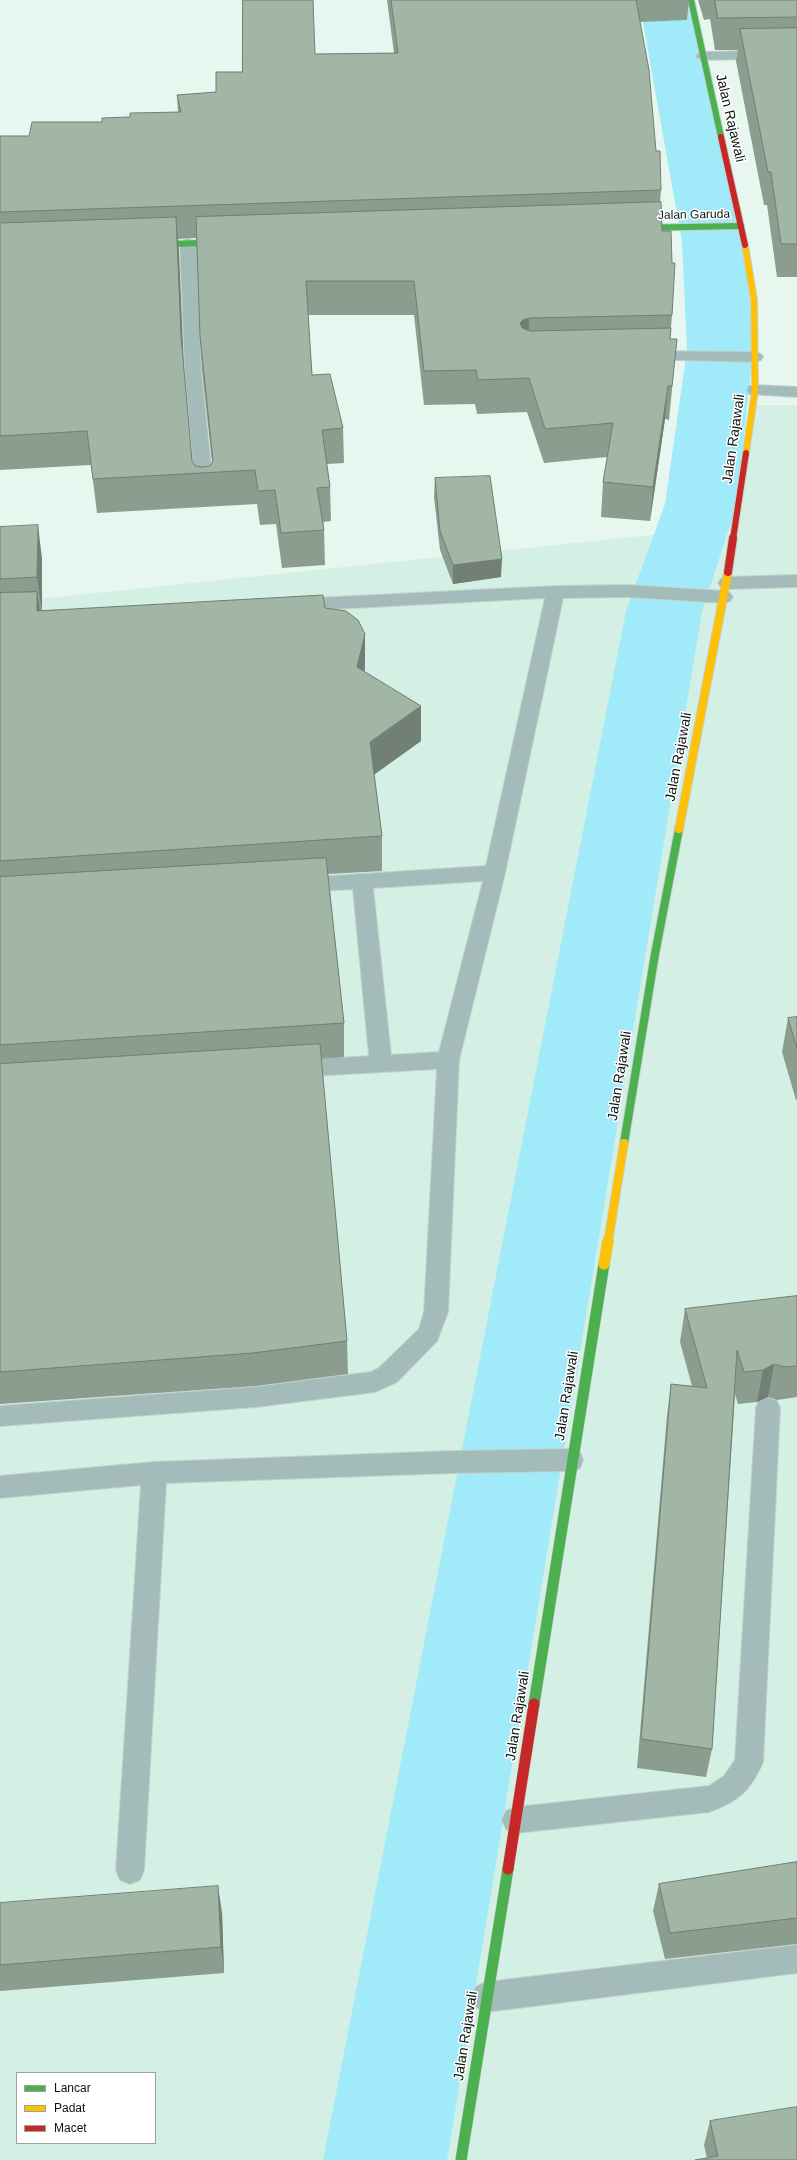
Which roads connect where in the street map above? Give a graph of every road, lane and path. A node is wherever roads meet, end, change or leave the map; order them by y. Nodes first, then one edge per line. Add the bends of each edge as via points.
1 (691, 0) edge
2 (797, 54) edge
3 (702, 56) junction
4 (741, 226) junction
5 (626, 228) edge
6 (235, 242) edge
7 (188, 244) junction
8 (141, 245) edge
9 (631, 356) edge
10 (755, 357) junction
11 (755, 390) junction
12 (797, 392) edge
13 (205, 495) dead end
14 (797, 581) edge
15 (725, 590) junction
16 (555, 592) junction
17 (277, 606) edge
18 (495, 873) junction
19 (362, 881) junction
20 (283, 886) edge
21 (448, 1060) junction
22 (381, 1063) junction
23 (270, 1071) edge
24 (768, 1408) dead end
25 (0, 1416) edge
26 (571, 1460) junction
27 (154, 1473) junction
28 (0, 1487) edge
29 (516, 1820) junction
30 (130, 1870) dead end
31 (797, 1959) edge
32 (486, 1997) junction
33 (461, 2160) edge

1 - 3 street, Jalan Rajawali
2 - 3 street
3 - 4 street, Jalan Rajawali
4 - 5 street, Jalan Garuda
4 - 10 street, Jalan Rajawali via 754,300
6 - 7 street
7 - 8 street
7 - 13 street via 196,431
9 - 10 street
10 - 11 street, Jalan Rajawali
11 - 12 street
11 - 15 street, Jalan Rajawali
14 - 15 street
15 - 16 street via 683,596 627,592
15 - 26 street, Jalan Rajawali via 654,954
16 - 17 street
16 - 18 street
18 - 19 street
18 - 21 street
19 - 20 street
19 - 22 street
21 - 22 street
21 - 25 street via 436,1312 429,1334 388,1375 375,1382 256,1397
22 - 23 street
24 - 29 street via 749,1762 742,1777 731,1790 709,1799
26 - 27 street
26 - 29 street, Jalan Rajawali
27 - 28 street
27 - 30 street
29 - 32 street, Jalan Rajawali
31 - 32 street
32 - 33 street, Jalan Rajawali

